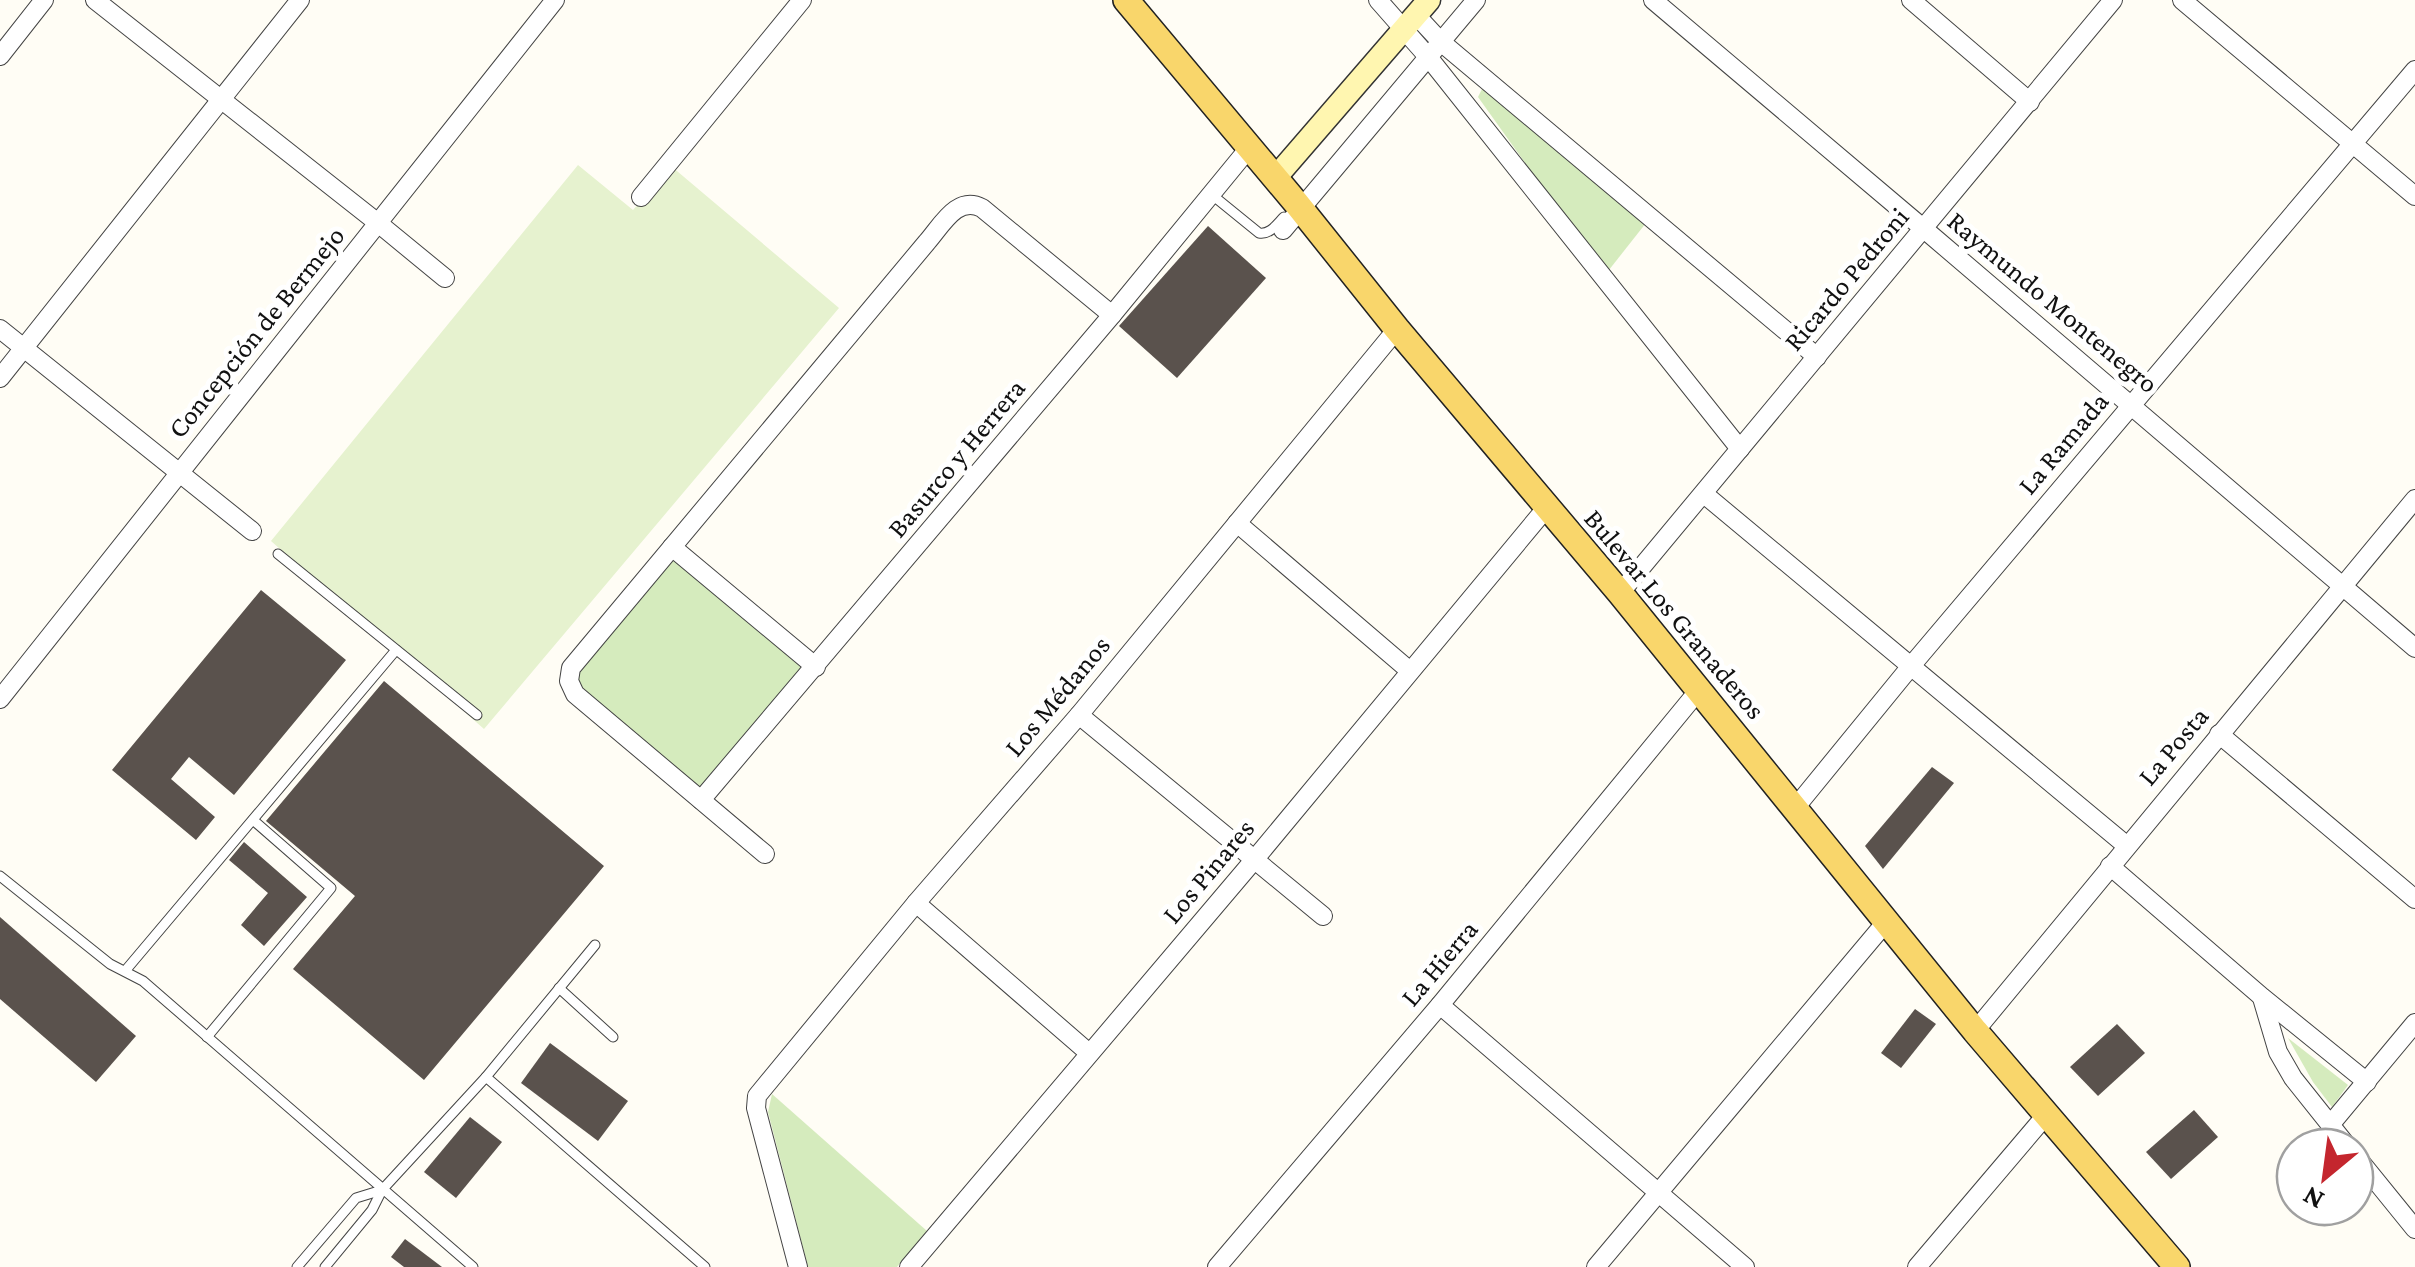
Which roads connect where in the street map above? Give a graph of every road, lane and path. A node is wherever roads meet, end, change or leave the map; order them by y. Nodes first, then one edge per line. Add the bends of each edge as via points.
1 (44, 0) edge
2 (95, 0) edge
3 (300, 0) edge
4 (555, 0) edge
5 (802, 0) edge
6 (1126, 0) edge
7 (1378, 0) edge
8 (1476, 0) edge
9 (1653, 0) edge
10 (1912, 0) edge
11 (2113, 0) edge
12 (2182, 0) edge
13 (1416, 15) edge
14 (1441, 42) junction
15 (0, 56) edge
16 (1428, 58) junction
17 (2415, 70) edge
18 (221, 99) junction
19 (2030, 102) junction
20 (2353, 144) junction
21 (1249, 148) junction
22 (1275, 178) junction
23 (1211, 194) junction
24 (641, 196) dead end
25 (2415, 196) edge
26 (1298, 206) junction
27 (378, 223) junction
28 (1924, 228) junction
29 (1282, 230) dead end
30 (445, 278) dead end
31 (1112, 315) junction
32 (1397, 329) junction
33 (0, 330) edge
34 (24, 348) junction
35 (1817, 357) junction
36 (0, 378) edge
37 (2131, 405) junction
38 (1740, 449) junction
39 (179, 472) junction
40 (1704, 494) junction
41 (2415, 499) edge
42 (1547, 507) junction
43 (1238, 523) junction
44 (252, 531) dead end
45 (672, 547) junction
46 (278, 554) dead end
47 (2342, 586) junction
48 (1620, 592) junction
49 (2415, 648) edge
50 (396, 650) junction
51 (1911, 666) junction
52 (816, 667) junction
53 (1410, 672) junction
54 (1699, 690) junction
55 (0, 699) edge
56 (1078, 715) junction
57 (477, 716) dead end
58 (2219, 734) junction
59 (701, 800) junction
60 (1795, 808) junction
61 (253, 820) junction
62 (2127, 846) junction
63 (765, 854) dead end
64 (1254, 860) junction
65 (2110, 866) junction
66 (0, 876) edge
67 (2415, 899) edge
68 (916, 904) junction
69 (1323, 916) dead end
70 (1886, 922) junction
71 (595, 945) dead end
72 (125, 971) junction
73 (559, 988) junction
74 (2262, 997) junction
75 (1440, 1005) junction
76 (2415, 1024) edge
77 (1975, 1030) junction
78 (207, 1037) junction
79 (614, 1037) dead end
80 (1089, 1053) junction
81 (486, 1078) junction
82 (2366, 1082) junction
83 (2046, 1114) junction
84 (2330, 1125) joint
85 (2375, 1180) edge
86 (382, 1190) junction
87 (1658, 1194) junction
88 (2415, 1229) edge
89 (297, 1267) edge
90 (325, 1267) edge
91 (473, 1267) edge
92 (705, 1267) edge
93 (798, 1267) edge
94 (909, 1267) edge
95 (1216, 1267) edge
96 (1596, 1267) edge
97 (1746, 1267) edge
98 (1917, 1267) edge
99 (2177, 1267) edge

1 - 15 street
2 - 18 street
3 - 18 street
4 - 27 street, Concepción de Bermejo
5 - 24 street
6 - 21 main road, Bulevar Los Granaderos
7 - 13 street
8 - 14 street
9 - 28 street, Raymundo Montenegro
10 - 19 street
11 - 19 street, Ricardo Pedroni
12 - 20 street
13 - 14 street
13 - 16 street
13 - 22 main road
14 - 16 street
14 - 35 street
16 - 26 street
16 - 38 street
17 - 20 street, La Ramada
18 - 27 street
18 - 34 street
19 - 28 street, Ricardo Pedroni
20 - 25 street
20 - 37 street, La Ramada
21 - 22 main road, Bulevar Los Granaderos
21 - 23 street, Basurco y Herrera
22 - 26 main road, Bulevar Los Granaderos
23 - 26 lane via 1265,234
23 - 31 street, Basurco y Herrera
26 - 29 street
26 - 32 main road, Bulevar Los Granaderos
27 - 30 street
27 - 39 street, Concepción de Bermejo
28 - 35 street, Ricardo Pedroni
28 - 37 street, Raymundo Montenegro
31 - 45 street via 982,208 964,204
31 - 52 street, Basurco y Herrera
32 - 42 main road, Bulevar Los Granaderos
32 - 43 street, Los Médanos
33 - 34 street
34 - 36 street
34 - 39 street
35 - 38 street, Ricardo Pedroni
37 - 47 street, Raymundo Montenegro
37 - 51 street, La Ramada
38 - 40 street, Ricardo Pedroni
39 - 44 street
39 - 55 street, Concepción de Bermejo
40 - 48 street, Ricardo Pedroni
40 - 51 street
41 - 47 street, La Posta
42 - 48 main road, Bulevar Los Granaderos
42 - 53 street, Los Pinares
43 - 53 street
43 - 56 street, Los Médanos
45 - 52 street
45 - 59 street via 570,668 569,681 574,694
46 - 50 lane
47 - 49 street, Raymundo Montenegro
47 - 58 street, La Posta
48 - 54 main road, Bulevar Los Granaderos
50 - 57 lane
50 - 61 lane
51 - 60 street, La Ramada
51 - 62 street
52 - 59 street, Basurco y Herrera
53 - 64 street, Los Pinares
54 - 60 main road, Bulevar Los Granaderos
54 - 75 street, La Hierra
56 - 64 street
56 - 68 street, Los Médanos
58 - 62 street, La Posta
58 - 67 street
59 - 63 street
60 - 70 main road, Bulevar Los Granaderos
61 - 72 lane
61 - 78 lane via 331,888
62 - 65 street, La Posta
64 - 69 street
64 - 80 street, Los Pinares
65 - 74 street
65 - 77 street, La Posta
66 - 72 lane
68 - 80 street
68 - 93 street, Los Médanos via 757,1096
70 - 77 main road, Bulevar Los Granaderos
70 - 87 street
71 - 73 lane
72 - 78 lane
73 - 79 lane
73 - 81 lane
74 - 82 street
74 - 84 street via 2278,1052
75 - 87 street
75 - 95 street, La Hierra
76 - 82 street
77 - 83 main road, Bulevar Los Granaderos
78 - 86 lane
80 - 94 street, Los Pinares
81 - 86 lane
81 - 92 lane
82 - 84 street
83 - 98 street
83 - 99 main road, Bulevar Los Granaderos
85 - 88 street
86 - 89 lane via 356,1198
86 - 90 lane
86 - 91 lane
87 - 96 street
87 - 97 street

